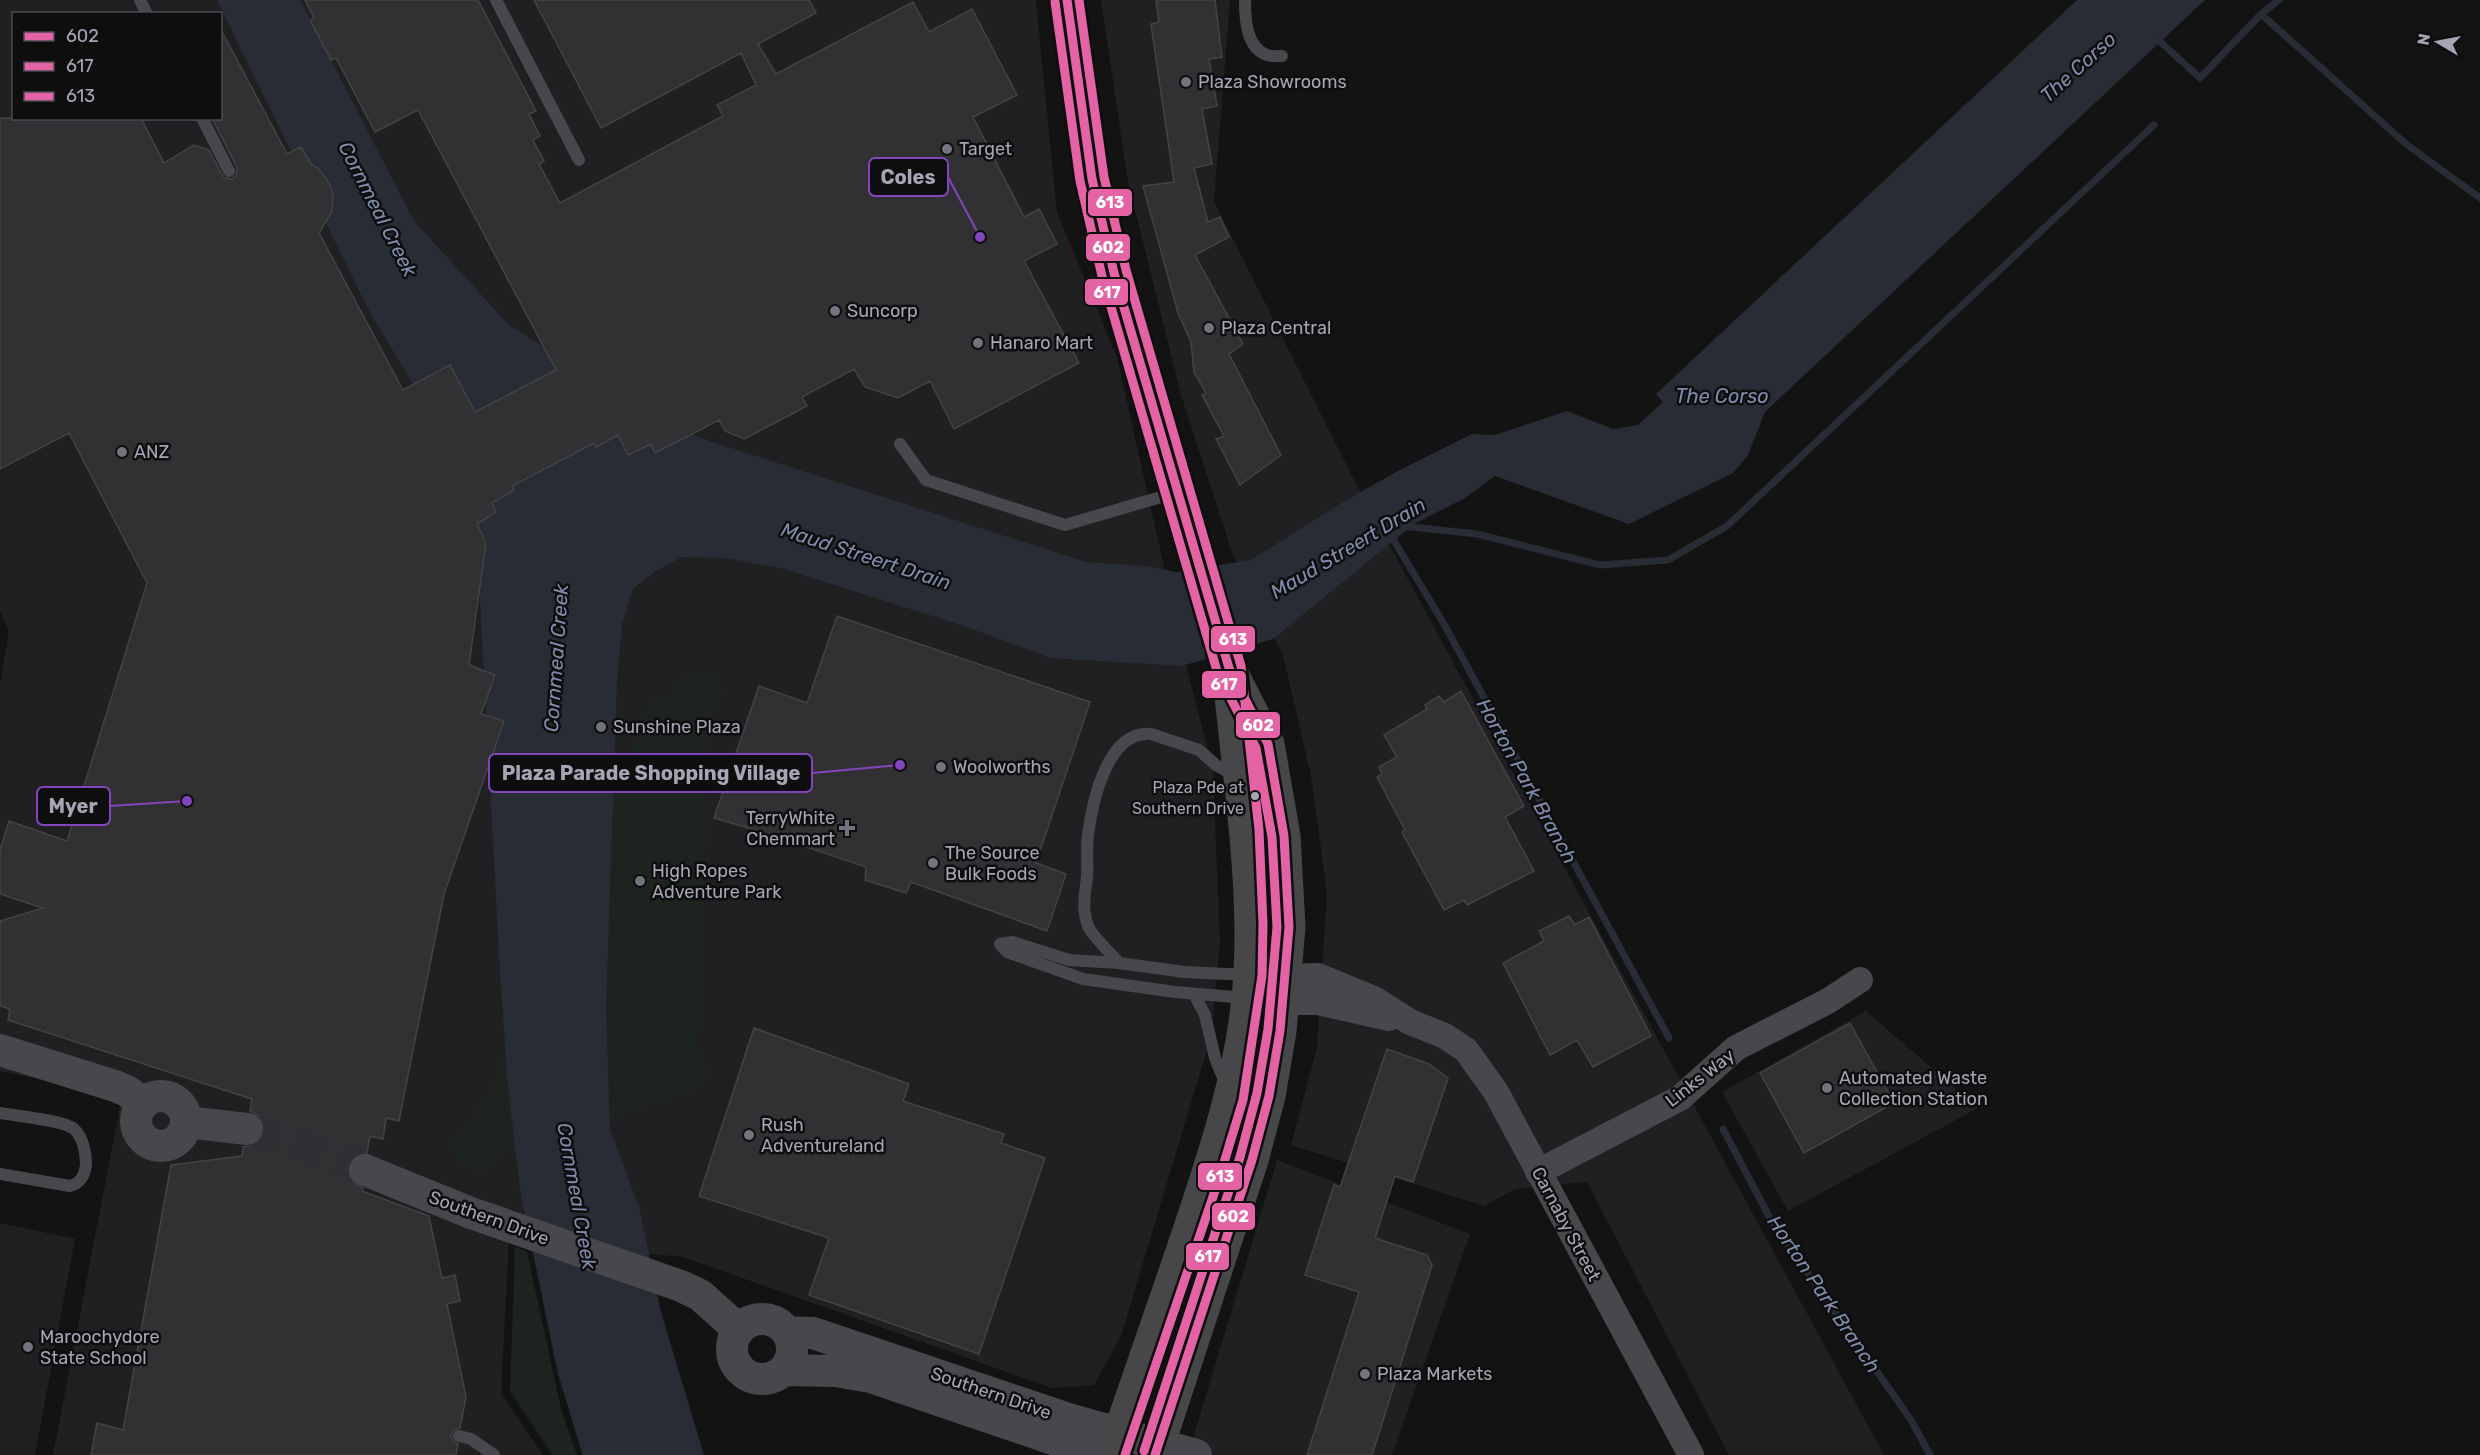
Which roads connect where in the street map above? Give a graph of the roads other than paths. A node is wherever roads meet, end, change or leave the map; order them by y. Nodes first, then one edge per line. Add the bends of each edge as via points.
1 (496, 0) edge
2 (1067, 0) edge
3 (1245, 0) edge
4 (1282, 56) dead end
5 (203, 120) edge
6 (579, 160) dead end
7 (230, 171) dead end
8 (900, 444) dead end
9 (1179, 492) junction
10 (1229, 668) junction
11 (1241, 780) junction
12 (1119, 963) junction
13 (1860, 980) dead end
14 (1249, 986) junction
15 (1284, 990) junction
16 (1194, 994) junction
17 (0, 1050) edge
18 (1231, 1097) junction
19 (0, 1113) edge
20 (246, 1129) tunnel mouth
21 (365, 1170) tunnel mouth
22 (1538, 1172) junction
23 (0, 1174) edge
24 (739, 1330) junction
25 (787, 1332) junction
26 (784, 1370) junction
27 (459, 1436) dead end
28 (1111, 1448) edge
29 (1156, 1450) edge
30 (494, 1455) edge
31 (1196, 1455) edge
32 (1691, 1455) edge

1 - 6 lane
2 - 9 main road via 1092,179 1113,273
3 - 4 lane via 1248,33 1254,45 1267,55
5 - 7 lane
8 - 9 lane via 926,480 1065,525
9 - 10 main road
10 - 11 main road
10 - 15 main road via 1268,744 1278,799 1289,927
11 - 12 lane via 1198,750 1144,733 1129,740 1108,762 1088,836 1083,900 1089,928
11 - 14 main road via 1250,882
12 - 14 lane
12 - 16 lane via 1069,960 1013,942 1000,944 1007,952 1083,979
13 - 22 street, Links Way via 1828,1001 1736,1048 1680,1098
14 - 15 street, Carnaby Street
14 - 16 lane
14 - 18 main road
15 - 22 street, Carnaby Street via 1318,976 1374,999 1466,1050 1496,1092
15 - 29 main road via 1269,1096 1252,1160
16 - 18 lane via 1205,1015 1215,1058
17 - 20 street via 127,1091 143,1103 136,1127 153,1144 175,1142 186,1122
18 - 28 main road via 1208,1175
19 - 23 lane via 68,1125 80,1137 86,1158 83,1176 70,1186
21 - 24 street, Southern Drive via 670,1282 700,1295
22 - 32 street, Carnaby Street
24 - 25 street via 763,1319
24 - 26 street via 734,1339 734,1359 746,1375 766,1379
25 - 26 street via 792,1347
25 - 28 street, Southern Drive via 813,1333 1068,1419
26 - 28 street, Southern Drive via 835,1371 871,1377
27 - 30 lane via 471,1439
28 - 29 street, Southern Drive
29 - 31 street, Southern Drive

